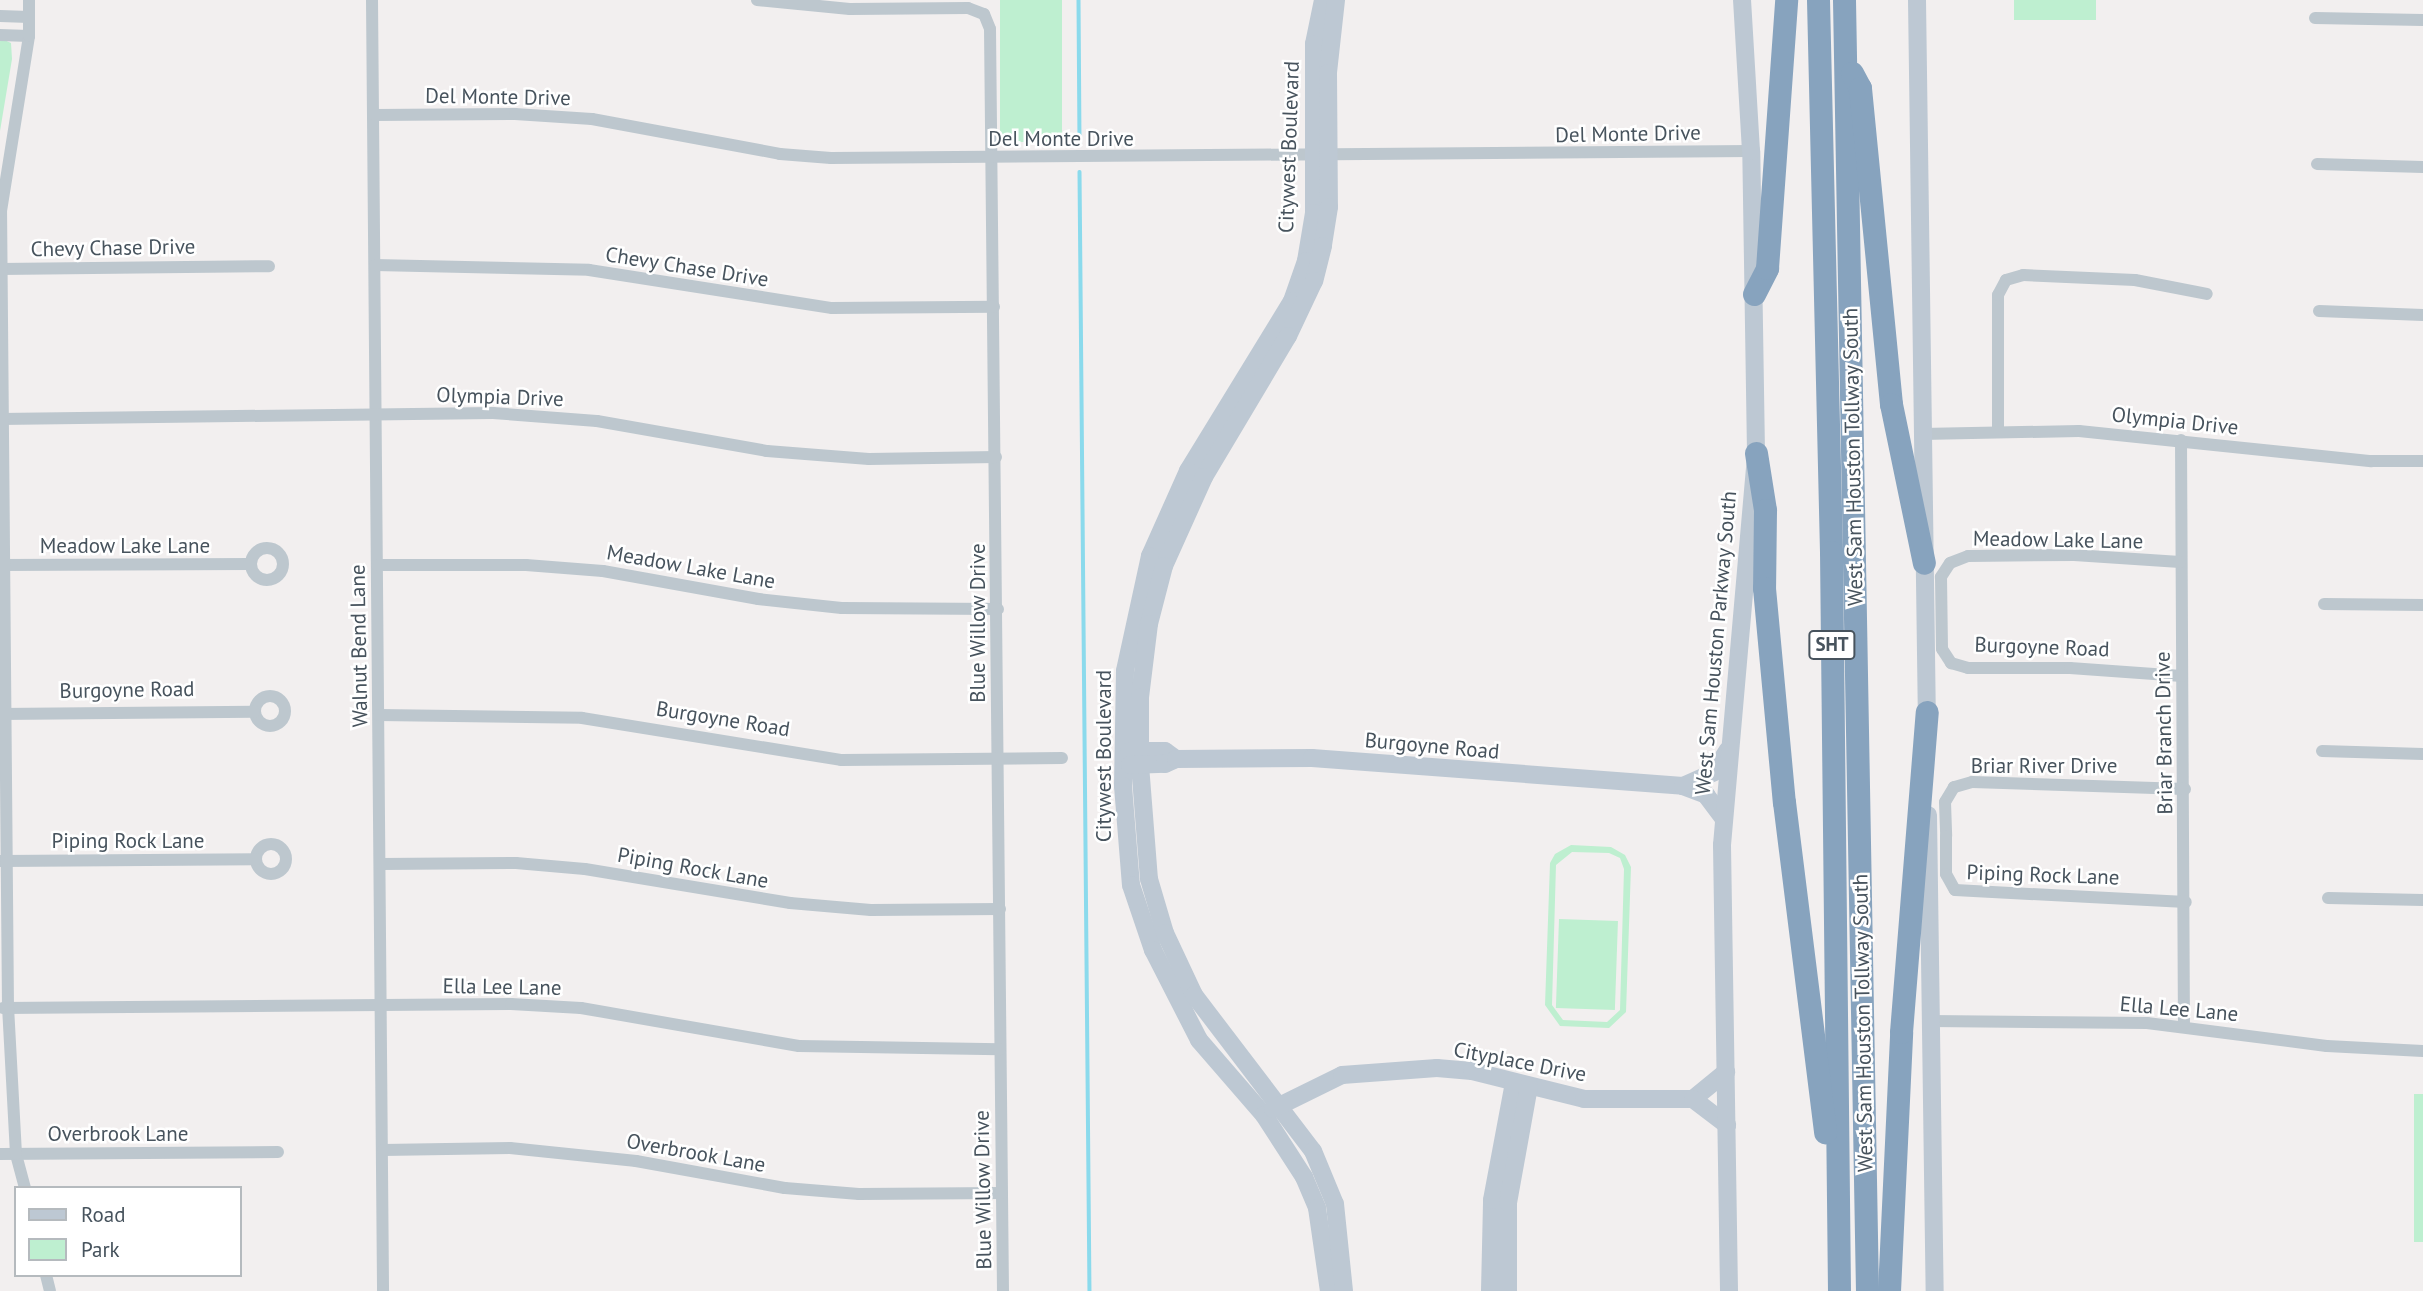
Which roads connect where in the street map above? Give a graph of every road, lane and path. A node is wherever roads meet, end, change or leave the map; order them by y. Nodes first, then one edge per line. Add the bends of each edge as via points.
1 (29, 0) edge
2 (373, 0) edge
3 (757, 0) edge
4 (1323, 0) edge
5 (1336, 0) edge
6 (1742, 0) edge
7 (1786, 0) edge
8 (1818, 0) edge
9 (1844, 0) edge
10 (1917, 0) edge
11 (0, 16) edge
12 (29, 16) junction
13 (2315, 18) dead end
14 (2423, 20) edge
15 (0, 35) edge
16 (29, 36) junction
17 (1845, 61) junction
18 (375, 114) junction
19 (1751, 152) junction
20 (1321, 156) junction
21 (991, 159) junction
22 (2317, 164) dead end
23 (2423, 167) edge
24 (375, 265) junction
25 (269, 266) dead end
26 (1, 269) edge
27 (2207, 293) dead end
28 (1754, 294) junction
29 (993, 307) junction
30 (2319, 310) dead end
31 (2423, 315) edge
32 (377, 414) junction
33 (2, 419) edge
34 (1998, 431) junction
35 (1922, 434) junction
36 (2181, 440) junction
37 (1756, 453) junction
38 (996, 457) junction
39 (2423, 460) edge
40 (2180, 562) junction
41 (1924, 563) junction
42 (251, 564) dead end
43 (377, 565) junction
44 (2, 566) edge
45 (2323, 604) dead end
46 (2423, 606) edge
47 (998, 609) junction
48 (1941, 616) joint
49 (2182, 676) junction
50 (254, 712) dead end
51 (1927, 712) junction
52 (3, 714) edge
53 (379, 715) junction
54 (1731, 736) junction
55 (2322, 751) dead end
56 (2423, 754) edge
57 (1062, 758) dead end
58 (1132, 758) junction
59 (998, 759) junction
60 (1683, 786) junction
61 (2185, 789) junction
62 (1724, 819) junction
63 (1946, 836) joint
64 (256, 859) dead end
65 (4, 861) edge
66 (381, 864) junction
67 (2328, 898) dead end
68 (2423, 900) edge
69 (2186, 901) junction
70 (1000, 909) junction
71 (382, 1005) junction
72 (4, 1008) edge
73 (1930, 1021) junction
74 (2184, 1026) junction
75 (1000, 1049) junction
76 (2423, 1051) edge
77 (1726, 1072) junction
78 (1521, 1084) junction
79 (1693, 1100) junction
80 (1280, 1104) junction
81 (1264, 1115) junction
82 (1727, 1125) junction
83 (383, 1150) junction
84 (278, 1152) dead end
85 (0, 1154) edge
86 (16, 1154) junction
87 (24, 1186) edge
88 (1002, 1193) junction
89 (1839, 1236) junction
90 (1498, 1256) junction
91 (383, 1291) edge
92 (1003, 1291) edge
93 (1329, 1291) edge
94 (1344, 1291) edge
95 (1490, 1291) edge
96 (1508, 1291) edge
97 (1730, 1291) edge
98 (1839, 1291) edge
99 (1867, 1291) edge
100 (1889, 1291) edge
101 (1935, 1291) edge

1 - 12 street
2 - 18 street, Walnut Bend Lane
3 - 21 street, Blue Willow Drive via 850,9 968,8 984,14 990,29
4 - 20 street, Citywest Boulevard via 1314,44
5 - 20 street, Citywest Boulevard
6 - 19 street, West Sam Houston Parkway South
7 - 28 highway via 1767,268
8 - 89 highway, West Sam Houston Tollway South / SHT via 1831,552
9 - 17 highway, West Sam Houston Tollway South / SHT
10 - 35 street
11 - 12 street
12 - 16 street
13 - 14 street
15 - 16 street
16 - 26 street via 1,211
17 - 41 highway via 1860,88 1891,404
17 - 99 highway, West Sam Houston Tollway South / SHT
18 - 21 street, Del Monte Drive via 592,119 780,154
18 - 24 street, Walnut Bend Lane
19 - 20 street, Del Monte Drive
19 - 28 street, West Sam Houston Parkway South
20 - 21 street, Del Monte Drive
20 - 58 street, Citywest Boulevard via 1329,207 1314,281 1288,336 1204,477 1164,566 1149,624
21 - 29 street, Blue Willow Drive
22 - 23 street
24 - 29 street, Chevy Chase Drive via 589,270 832,308
24 - 32 street, Walnut Bend Lane
25 - 26 street, Chevy Chase Drive
26 - 33 street
27 - 34 street via 2135,280 2023,275 2006,280 1998,295
28 - 37 street, West Sam Houston Parkway South
29 - 38 street, Blue Willow Drive
30 - 31 street
32 - 33 street, Olympia Drive
32 - 38 street, Olympia Drive via 546,416 767,451 856,458
32 - 43 street, Walnut Bend Lane
33 - 44 street
34 - 35 street, Olympia Drive
34 - 36 street, Olympia Drive via 2079,431
35 - 41 street
36 - 39 street, Olympia Drive via 2371,461
36 - 40 street, Briar Branch Drive
37 - 54 street, West Sam Houston Parkway South
37 - 89 highway via 1765,510 1765,588 1784,802
38 - 47 street, Blue Willow Drive
40 - 48 street, Meadow Lake Lane via 2074,555 1968,556 1950,563 1941,577
40 - 49 street, Briar Branch Drive
41 - 51 street
42 - 44 street, Meadow Lake Lane
43 - 47 street, Meadow Lake Lane via 603,571 758,600 842,608
43 - 53 street, Walnut Bend Lane
44 - 52 street
45 - 46 street
47 - 59 street, Blue Willow Drive
48 - 49 street, Burgoyne Road via 1942,649 1951,663 1968,668 2070,668
49 - 61 street, Briar Branch Drive
50 - 52 street, Burgoyne Road
51 - 73 street
51 - 100 highway via 1901,1032
52 - 65 street
53 - 59 street, Burgoyne Road via 582,718 841,760
53 - 66 street, Walnut Bend Lane
54 - 60 street, Burgoyne Road via 1723,762 1714,772
54 - 62 street, West Sam Houston Parkway South
55 - 56 street
57 - 59 street, Burgoyne Road
58 - 60 street, Burgoyne Road via 1165,751 1176,758 1312,758
58 - 80 street, Citywest Boulevard via 1149,879 1165,933 1195,995
58 - 81 street, Citywest Boulevard via 1124,835 1131,886 1153,950 1199,1040
59 - 70 street, Blue Willow Drive
60 - 62 street, Burgoyne Road via 1706,795
61 - 63 street, Briar River Drive via 1972,782 1954,788 1945,802
61 - 69 street, Briar Branch Drive
62 - 77 street, West Sam Houston Parkway South via 1721,907
63 - 69 street, Piping Rock Lane via 1946,874 1955,890
64 - 65 street, Piping Rock Lane
65 - 72 street
66 - 70 street, Piping Rock Lane via 516,863 585,869 790,904 871,910
66 - 71 street, Walnut Bend Lane
67 - 68 street
69 - 74 street, Briar Branch Drive
70 - 75 street, Blue Willow Drive
71 - 72 street, Ella Lee Lane
71 - 75 street, Ella Lee Lane via 581,1008 799,1046
71 - 83 street, Walnut Bend Lane
72 - 86 street
73 - 74 street, Ella Lee Lane
73 - 101 street
74 - 76 street, Ella Lee Lane via 2327,1046
75 - 88 street, Blue Willow Drive
77 - 79 street
77 - 82 street, West Sam Houston Parkway South
78 - 79 street, Cityplace Drive via 1584,1099
78 - 80 street, Cityplace Drive via 1437,1068 1342,1075
78 - 90 street
79 - 82 street
80 - 81 street, Cityplace Drive
80 - 94 street, Citywest Boulevard via 1313,1150 1335,1204
81 - 93 street, Citywest Boulevard via 1304,1177 1317,1208
82 - 97 street, West Sam Houston Parkway South
83 - 88 street, Overbrook Lane via 523,1149 636,1161 785,1188 900,1195
83 - 91 street, Walnut Bend Lane
84 - 86 street, Overbrook Lane
85 - 86 street, Overbrook Lane
86 - 87 street
88 - 92 street, Blue Willow Drive
89 - 98 highway, West Sam Houston Tollway South / SHT
90 - 95 street
90 - 96 street

